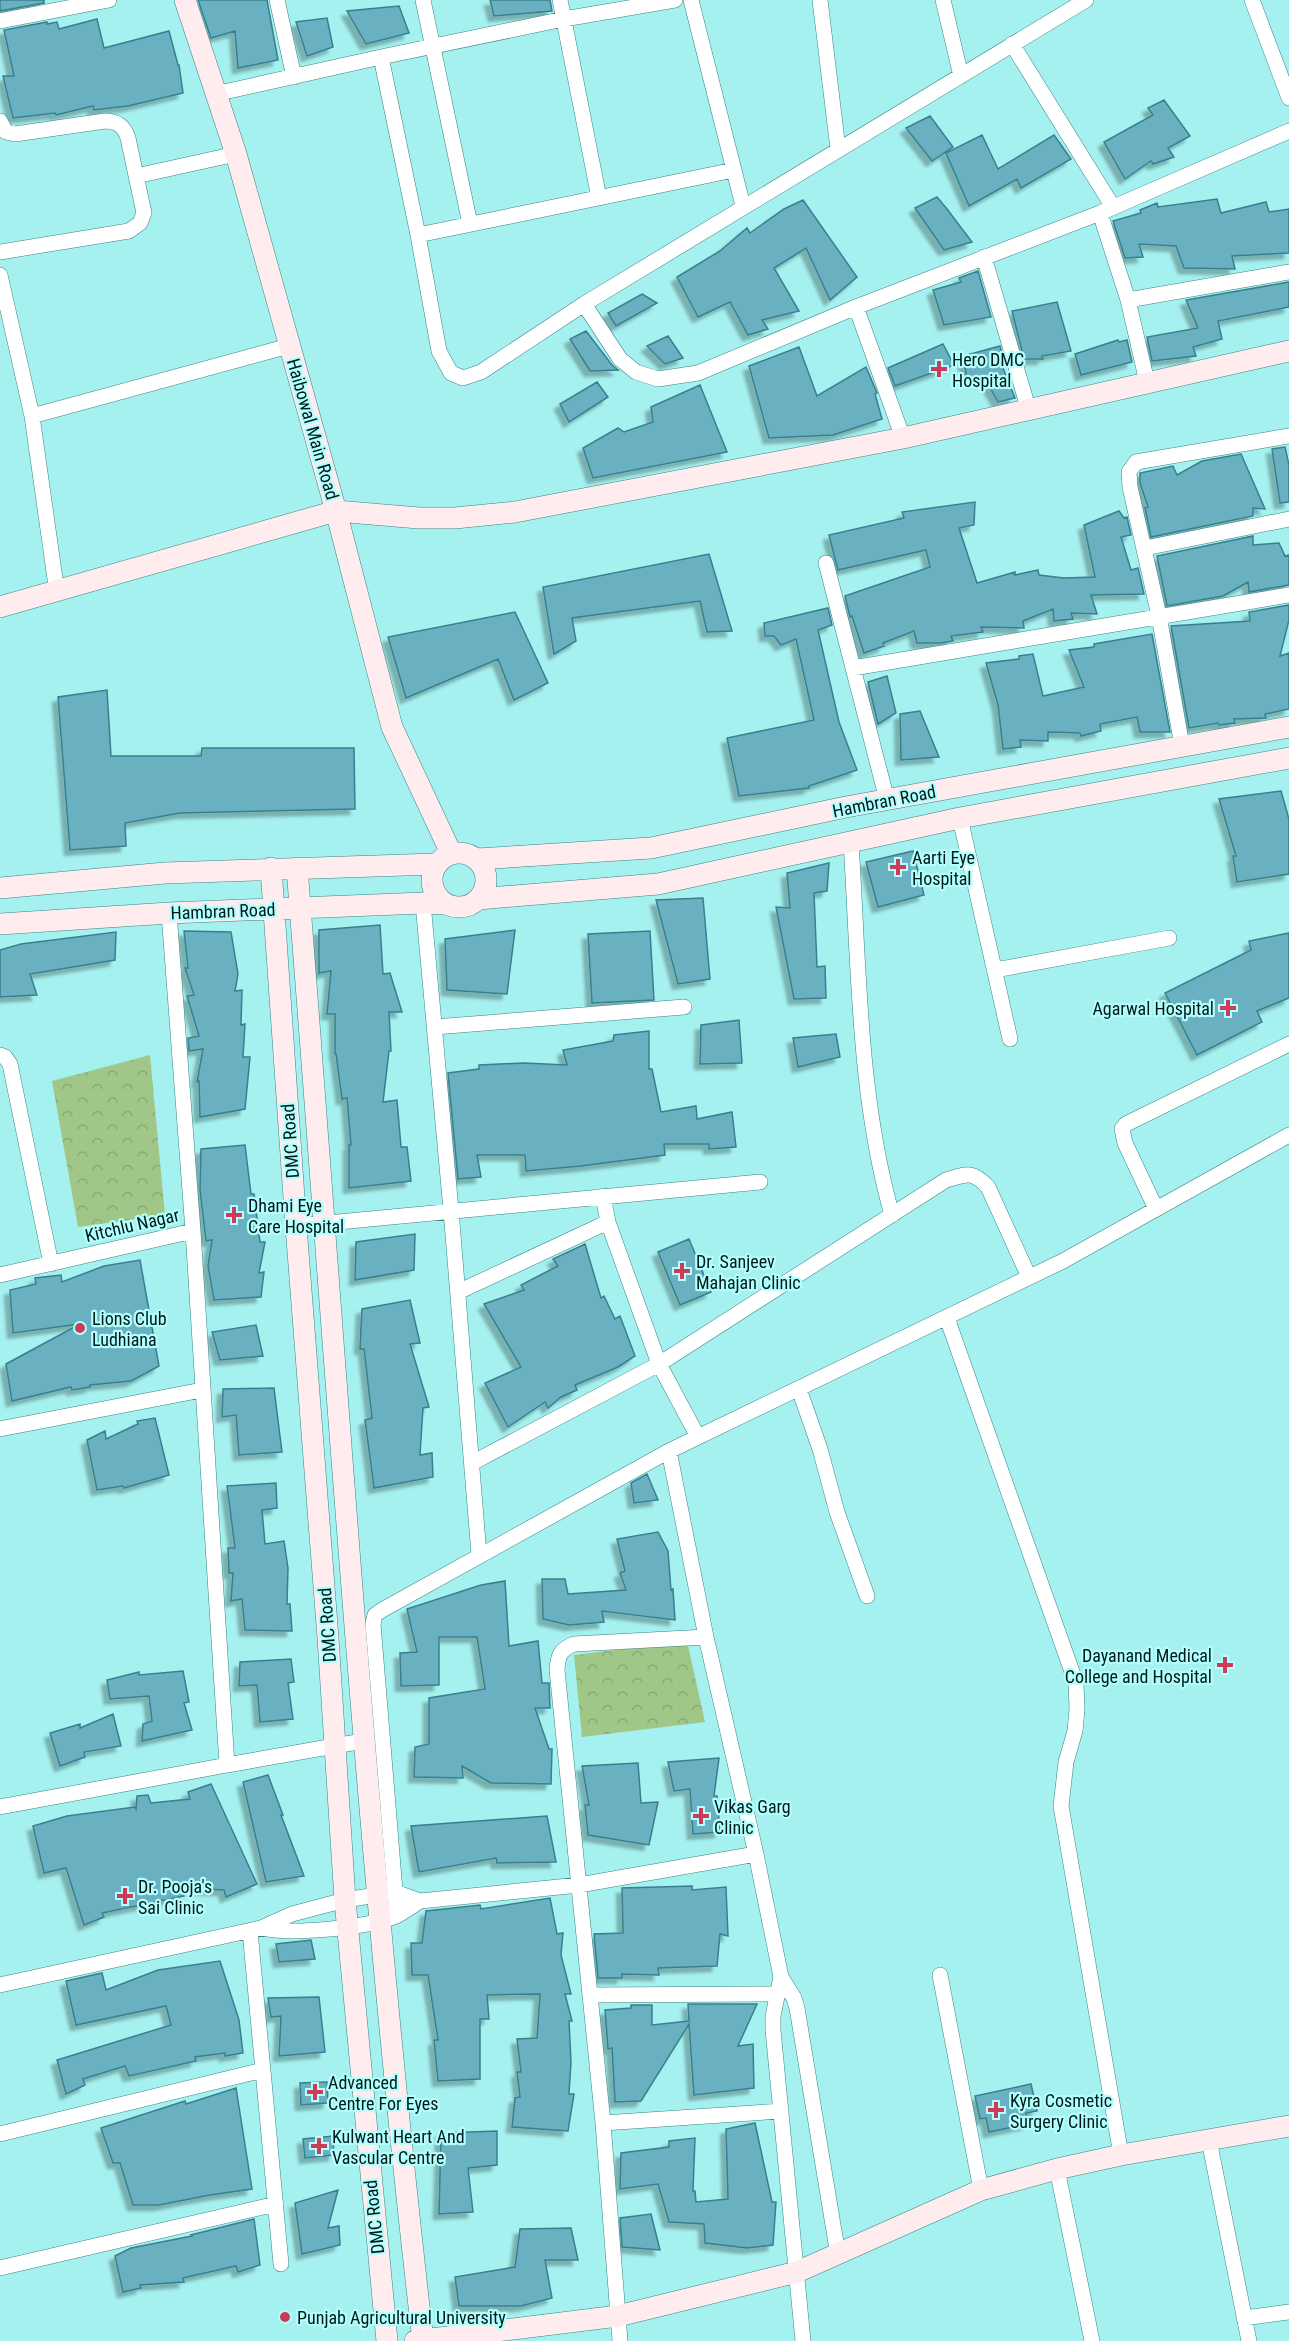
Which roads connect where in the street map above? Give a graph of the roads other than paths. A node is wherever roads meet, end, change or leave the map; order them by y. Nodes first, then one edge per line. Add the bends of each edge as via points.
1 (109, 0) edge
2 (185, 0) edge
3 (277, 0) edge
4 (423, 0) edge
5 (560, 0) edge
6 (675, 0) edge
7 (692, 0) edge
8 (820, 0) edge
9 (943, 0) edge
10 (1086, 0) edge
11 (1252, 0) edge
12 (564, 19) junction
13 (0, 21) edge
14 (1012, 44) junction
15 (434, 46) junction
16 (381, 57) junction
17 (961, 76) junction
18 (294, 77) junction
19 (215, 94) junction
20 (1289, 98) edge
21 (0, 121) edge
22 (1289, 131) edge
23 (838, 149) junction
24 (236, 154) junction
25 (734, 170) junction
26 (136, 176) junction
27 (599, 198) junction
28 (743, 206) junction
29 (1107, 210) junction
30 (471, 224) junction
31 (418, 235) junction
32 (0, 252) edge
33 (984, 257) junction
34 (1289, 272) edge
35 (0, 274) edge
36 (1128, 300) junction
37 (584, 304) junction
38 (856, 307) junction
39 (289, 346) junction
40 (1289, 351) edge
41 (1147, 381) junction
42 (1029, 411) junction
43 (32, 416) junction
44 (1289, 436) edge
45 (903, 438) junction
46 (336, 511) junction
47 (1289, 519) edge
48 (1145, 548) junction
49 (826, 563) dead end
50 (57, 592) junction
51 (1289, 595) edge
52 (0, 607) edge
53 (1159, 616) junction
54 (853, 668) junction
55 (1289, 727) edge
56 (1182, 746) junction
57 (1289, 758) edge
58 (887, 800) junction
59 (960, 818) junction
60 (851, 842) junction
61 (444, 859) junction
62 (477, 859) junction
63 (271, 868) junction
64 (297, 868) junction
65 (0, 888) edge
66 (478, 899) junction
67 (423, 903) junction
68 (446, 904) junction
69 (300, 908) junction
70 (274, 909) junction
71 (169, 913) junction
72 (0, 924) edge
73 (1169, 938) dead end
74 (995, 970) junction
75 (684, 1008) dead end
76 (435, 1027) junction
77 (1010, 1039) dead end
78 (1289, 1044) edge
79 (0, 1055) edge
80 (1289, 1135) edge
81 (760, 1182) dead end
82 (603, 1196) junction
83 (452, 1209) junction
84 (1156, 1209) junction
85 (892, 1215) junction
86 (608, 1222) junction
87 (323, 1223) junction
88 (296, 1226) junction
89 (193, 1231) junction
90 (51, 1264) junction
91 (0, 1275) edge
92 (1029, 1277) junction
93 (458, 1292) junction
94 (947, 1318) junction
95 (659, 1364) junction
96 (799, 1389) junction
97 (202, 1390) junction
98 (0, 1429) edge
99 (698, 1437) junction
100 (669, 1451) junction
101 (472, 1463) junction
102 (479, 1555) junction
103 (867, 1596) dead end
104 (706, 1637) junction
105 (363, 1741) junction
106 (334, 1746) junction
107 (227, 1764) junction
108 (0, 1807) edge
109 (756, 1854) junction
110 (579, 1885) junction
111 (386, 1894) junction
112 (345, 1900) junction
113 (420, 1902) junction
114 (388, 1918) junction
115 (347, 1926) junction
116 (256, 1930) junction
117 (940, 1975) dead end
118 (781, 1977) junction
119 (0, 1985) edge
120 (776, 1994) junction
121 (590, 1995) junction
122 (263, 2070) junction
123 (781, 2111) junction
124 (603, 2123) junction
125 (1289, 2126) edge
126 (0, 2133) edge
127 (1209, 2140) junction
128 (1121, 2156) junction
129 (1057, 2169) junction
130 (981, 2190) junction
131 (276, 2204) junction
132 (838, 2255) junction
133 (281, 2264) dead end
134 (0, 2268) edge
135 (797, 2272) junction
136 (1289, 2312) edge
137 (618, 2316) junction
138 (1244, 2318) junction
139 (387, 2341) edge
140 (420, 2341) edge
141 (620, 2341) edge
142 (803, 2341) edge
143 (1092, 2341) edge
144 (1249, 2341) edge

1 - 13 street
2 - 19 street, Haibowal Main Road
3 - 18 street
4 - 15 street
5 - 12 street
6 - 12 street
7 - 25 street
8 - 23 street
9 - 17 street
10 - 14 street
11 - 20 street
12 - 15 street
12 - 27 street
14 - 17 street
14 - 29 street
15 - 16 street
15 - 30 street
16 - 18 street
16 - 31 street
17 - 23 street
18 - 19 street
19 - 24 street, Haibowal Main Road
21 - 26 street via 6,132 15,134 105,121 118,124 128,138
22 - 29 street
23 - 28 street
24 - 26 street
24 - 39 street, Haibowal Main Road
25 - 27 street
25 - 28 street
26 - 32 street via 144,213 136,228
27 - 30 street
28 - 37 street
29 - 33 street
29 - 36 street
30 - 31 street
31 - 37 street via 439,351 447,369 457,377 481,372
33 - 38 street
33 - 42 street
34 - 36 street
35 - 43 street
36 - 41 street
37 - 38 street via 620,359 636,372 658,379 698,373
38 - 45 street
39 - 43 street
39 - 46 street, Haibowal Main Road
40 - 41 street
41 - 42 street
42 - 45 street
43 - 50 street
44 - 48 street via 1136,462 1129,477
45 - 46 street via 515,512 443,518
46 - 50 street
46 - 61 street, Haibowal Main Road via 392,727
47 - 48 street
48 - 53 street
49 - 54 street
50 - 52 street
51 - 53 street
53 - 54 street
53 - 56 street
54 - 58 street
55 - 56 street, Hambran Road
56 - 58 street, Hambran Road
57 - 59 street, Hambran Road
58 - 62 street, Hambran Road via 651,848
59 - 60 street, Hambran Road
59 - 74 street
60 - 66 street, Hambran Road via 658,884
60 - 85 street via 870,1109 879,1170
61 - 62 street via 469,854
61 - 64 street
61 - 68 street via 433,872 434,890
62 - 66 street via 486,874
63 - 64 street
63 - 65 street
63 - 70 street, DMC Road
64 - 69 street
66 - 68 street via 463,907
67 - 68 street, Hambran Road
67 - 69 street, Hambran Road
67 - 76 street
69 - 70 street, Hambran Road
69 - 87 street
70 - 71 street, Hambran Road
70 - 88 street, DMC Road
71 - 72 street, Hambran Road
71 - 89 street, Kitchlu Nagar
73 - 74 street
74 - 77 street
75 - 76 street
76 - 83 street
78 - 84 street via 1126,1124 1122,1129 1125,1143
79 - 90 street via 10,1064
80 - 84 street
81 - 82 street
82 - 83 street
82 - 86 street
83 - 87 street
83 - 93 street
84 - 92 street
85 - 92 street via 946,1180 970,1174 979,1178 993,1196
85 - 95 street
86 - 93 street
86 - 95 street
87 - 88 street
87 - 105 street
88 - 106 street, DMC Road
89 - 90 street, Kitchlu Nagar
89 - 97 street
90 - 91 street, Kitchlu Nagar
92 - 94 street
93 - 101 street
94 - 96 street
94 - 128 street via 1076,1683 1075,1731 1066,1762 1061,1806
95 - 99 street
95 - 101 street
96 - 99 street
96 - 103 street
97 - 98 street
97 - 107 street
99 - 100 street
100 - 102 street
100 - 104 street
101 - 102 street
102 - 111 street via 375,1615
104 - 109 street
104 - 110 street via 574,1644 558,1655
105 - 106 street
105 - 111 street
106 - 107 street
106 - 112 street, DMC Road
107 - 108 street
109 - 110 street
109 - 118 street
110 - 113 street
110 - 121 street
111 - 112 street
111 - 113 street
111 - 114 street
112 - 115 street, DMC Road
112 - 116 street via 298,1912
113 - 114 street
114 - 115 street
114 - 140 street
115 - 116 street
115 - 139 street, DMC Road
116 - 119 street
116 - 122 street
117 - 130 street
118 - 120 street
118 - 132 street via 797,2008
120 - 121 street
120 - 123 street via 773,2016
121 - 124 street
122 - 126 street
122 - 131 street
123 - 124 street
123 - 135 street
124 - 137 street
125 - 127 street
127 - 128 street
127 - 138 street
128 - 129 street
129 - 130 street
129 - 143 street
130 - 132 street
131 - 133 street
131 - 134 street
132 - 135 street
135 - 137 street
135 - 142 street
136 - 138 street
137 - 140 street
137 - 141 street
138 - 144 street

